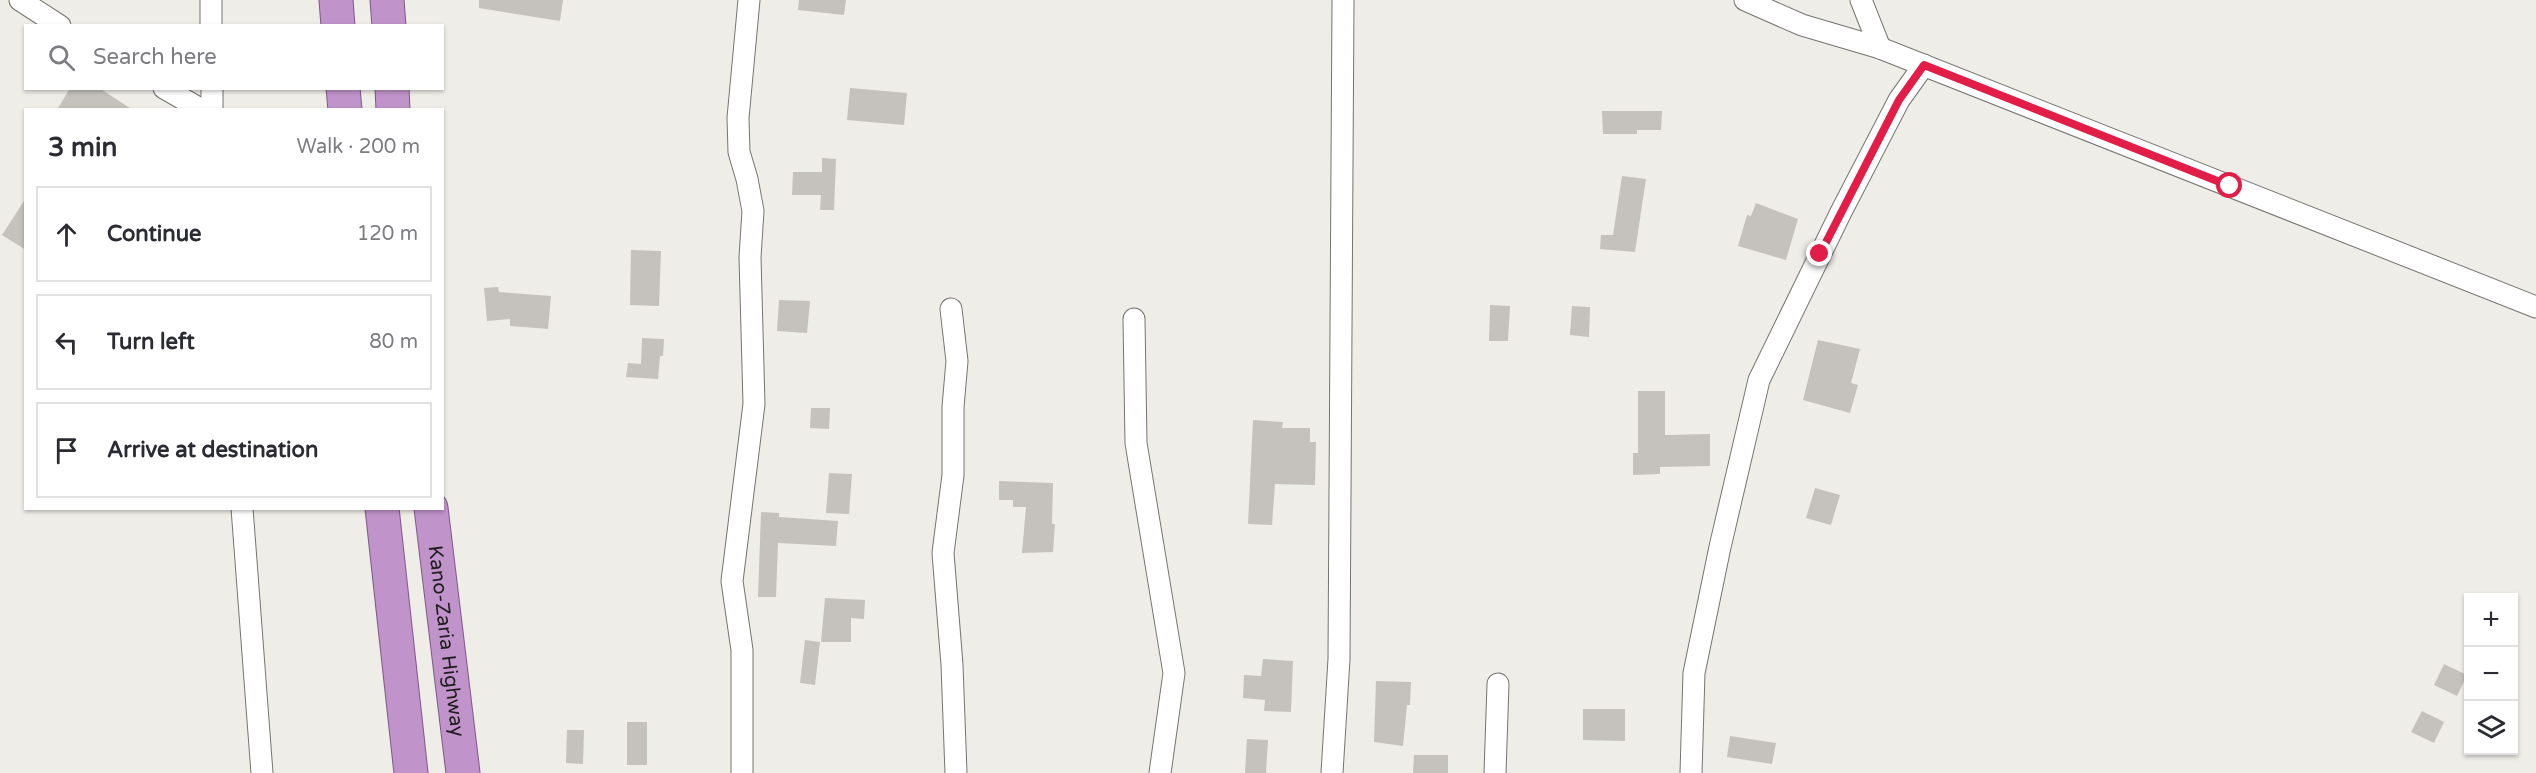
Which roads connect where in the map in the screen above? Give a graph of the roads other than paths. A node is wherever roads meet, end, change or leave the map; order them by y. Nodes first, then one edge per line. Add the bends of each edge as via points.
1 (20, 0) edge
2 (211, 0) edge
3 (336, 0) edge
4 (387, 0) edge
5 (749, 0) edge
6 (1343, 0) edge
7 (1745, 0) edge
8 (1861, 0) edge
9 (57, 24) edge
10 (211, 24) edge
11 (338, 24) edge
12 (389, 24) edge
13 (1880, 48) junction
14 (1924, 65) junction
15 (167, 90) edge
16 (212, 90) edge
17 (343, 90) edge
18 (392, 90) edge
19 (199, 108) edge
20 (212, 108) edge
21 (345, 108) edge
22 (393, 108) edge
23 (2536, 307) edge
24 (951, 309) dead end
25 (1134, 319) dead end
26 (242, 510) edge
27 (382, 510) edge
28 (430, 510) edge
29 (1498, 684) dead end
30 (262, 773) edge
31 (411, 773) edge
32 (463, 773) edge
33 (742, 773) edge
34 (956, 773) edge
35 (1160, 773) edge
36 (1332, 773) edge
37 (1495, 773) edge
38 (1691, 773) edge

1 - 9 street
2 - 10 street
3 - 11 highway
4 - 12 highway
5 - 33 street via 738,152 753,212 750,257 754,404 732,581 742,650
6 - 36 street via 1339,659
7 - 13 street via 1802,25
8 - 13 street
13 - 14 street
14 - 23 street
14 - 38 street via 1894,111 1841,212 1759,380 1694,673
15 - 19 street
16 - 20 street
17 - 21 highway
18 - 22 highway
24 - 34 street via 957,361 952,407 953,475 943,553
25 - 35 street via 1136,443 1174,673
26 - 30 street
27 - 31 highway
28 - 32 highway, Kano-Zaria Highway
29 - 37 street

